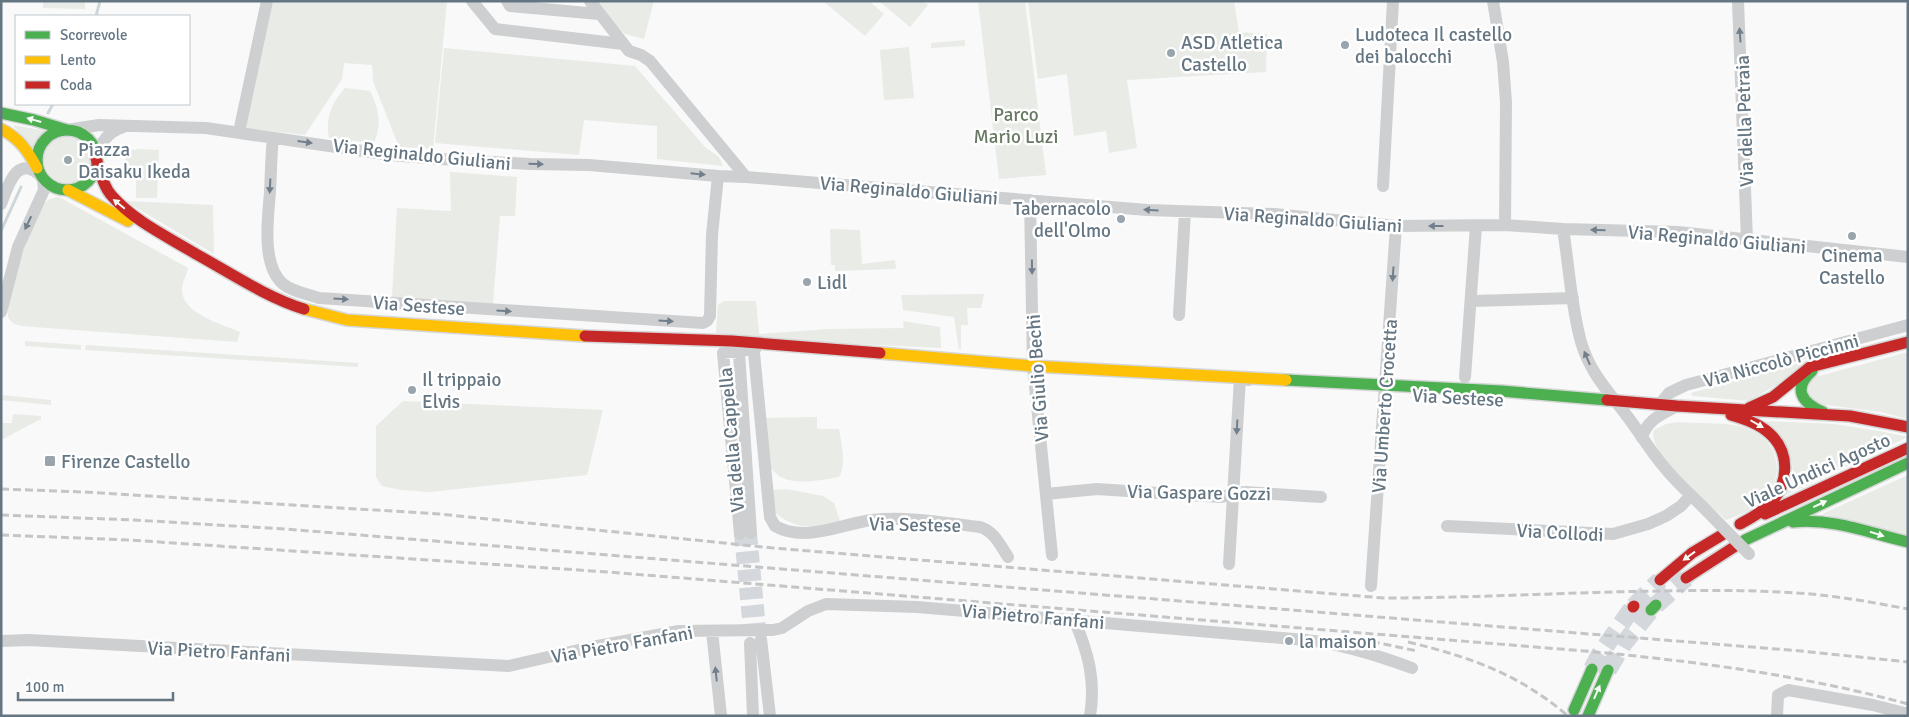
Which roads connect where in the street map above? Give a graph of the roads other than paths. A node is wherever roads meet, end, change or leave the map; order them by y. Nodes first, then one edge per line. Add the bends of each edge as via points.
1 (267, 1) edge
2 (472, 1) edge
3 (507, 1) edge
4 (590, 1) edge
5 (1393, 1) edge
6 (1494, 1) edge
7 (1738, 1) edge
8 (599, 14) junction
9 (623, 44) junction
10 (1, 113) edge
11 (128, 126) junction
12 (1, 129) edge
13 (67, 130) junction
14 (239, 132) junction
15 (272, 138) junction
16 (96, 158) junction
17 (41, 176) junction
18 (718, 176) junction
19 (746, 177) junction
20 (1383, 186) dead end
21 (68, 190) junction
22 (1030, 200) junction
23 (1, 204) edge
24 (1185, 212) junction
25 (1505, 225) junction
26 (1396, 226) junction
27 (1476, 226) junction
28 (1562, 229) junction
29 (159, 232) junction
30 (1747, 241) junction
31 (1908, 257) edge
32 (1573, 298) junction
33 (1470, 301) junction
34 (1, 312) edge
35 (1179, 315) dead end
36 (1908, 325) edge
37 (622, 337) junction
38 (683, 339) junction
39 (1908, 342) edge
40 (780, 345) junction
41 (731, 353) junction
42 (754, 353) junction
43 (878, 353) junction
44 (1828, 363) junction
45 (1033, 366) junction
46 (1465, 377) dead end
47 (1240, 378) junction
48 (1385, 389) junction
49 (1587, 398) joint
50 (1613, 400) junction
51 (1660, 404) junction
52 (1677, 406) junction
53 (1694, 406) junction
54 (1744, 409) junction
55 (1835, 415) junction
56 (1908, 427) edge
57 (1642, 438) junction
58 (1908, 448) edge
59 (1908, 463) edge
60 (1046, 494) junction
61 (1233, 494) junction
62 (1691, 495) junction
63 (1322, 497) dead end
64 (1778, 524) junction
65 (1447, 526) dead end
66 (745, 534) tunnel mouth
67 (1722, 535) dead end
68 (1745, 540) dead end
69 (1908, 542) edge
70 (1734, 547) dead end
71 (1749, 554) dead end
72 (1052, 555) dead end
73 (1008, 557) dead end
74 (1229, 564) dead end
75 (1686, 578) tunnel mouth
76 (1660, 580) tunnel mouth
77 (1371, 586) dead end
78 (1074, 619) junction
79 (712, 631) junction
80 (1, 641) edge
81 (1412, 668) dead end
82 (1592, 669) tunnel mouth
83 (1608, 670) tunnel mouth
84 (1574, 710) dead end
85 (1864, 710) edge
86 (1908, 714) edge
87 (721, 716) edge
88 (753, 716) edge
89 (770, 716) edge
90 (1090, 716) edge
91 (1588, 716) edge
92 (1777, 716) edge

1 - 14 street
2 - 9 street via 495,29
3 - 8 street via 510,6
4 - 8 street
5 - 20 street
6 - 25 street via 1506,102
30 -> 7 street, Via della Petraia
8 - 9 street
9 - 19 street via 629,51 650,61
13 -> 10 main road
11 - 13 street, Via Reginaldo Giuliani via 89,125
11 - 14 street, Via Reginaldo Giuliani
11 - 16 street, Via Reginaldo Giuliani via 110,133
12 - 17 main road via 22,143
13 - 16 main road via 89,140
13 - 17 main road via 53,134 42,143 37,157
14 - 15 street, Via Reginaldo Giuliani
15 -> 18 street, Via Reginaldo Giuliani via 390,155 604,165
15 -> 18 street, Via Sestese via 267,233 272,267 283,284 319,298 708,321
16 - 21 main road via 88,181
29 -> 16 main road, Via Sestese via 110,195
17 - 21 main road via 56,188
17 - 23 street via 32,169 17,171
17 -> 34 street via 44,190 20,241
18 - 19 street, Via Reginaldo Giuliani
19 - 22 street, Via Reginaldo Giuliani
21 - 29 main road, Via Sestese
24 -> 22 street, Via Reginaldo Giuliani
22 -> 45 street, Via Giulio Bechi
24 - 26 street, Via Reginaldo Giuliani via 1274,214
24 - 35 street
25 - 27 street, Via Reginaldo Giuliani
25 - 28 street, Via Reginaldo Giuliani
27 -> 26 street, Via Reginaldo Giuliani
26 -> 48 street, Via Umberto Crocetta
27 - 33 street
30 -> 28 street, Via Reginaldo Giuliani via 1678,232
28 - 32 street
29 - 37 main road, Via Sestese via 271,297 330,317 363,322
30 - 31 street, Via Reginaldo Giuliani
32 - 33 street
50 -> 32 street via 1585,353
33 - 46 street
36 - 51 street, Via Niccolò Piccinni via 1686,385 1668,393
37 - 38 main road, Via Sestese
37 - 41 main road, Via Sestese
38 - 40 main road, Via Sestese
38 - 41 street, Via della Cappella
39 - 44 main road
40 - 41 street, Via della Cappella
40 - 43 main road, Via Sestese
41 - 42 main road, Via Sestese
41 - 66 street, Via della Cappella
42 - 43 main road, Via Sestese
42 - 73 street, Via Sestese via 770,518 775,526 799,534 873,520 980,527 993,535
43 - 45 main road, Via Sestese
44 - 54 main road via 1810,368 1773,397
44 - 55 main road via 1805,377 1801,392 1809,406
45 - 47 main road, Via Sestese
45 - 60 street, Via Giulio Bechi
47 - 48 street, Via Sestese via 1263,384
47 -> 61 street
48 - 49 street, Via Sestese via 1547,402
48 - 77 street, Via Umberto Crocetta
49 - 50 main road, Via Sestese
50 - 51 main road, Via Sestese
50 - 57 street
51 - 52 main road, Via Sestese
52 - 53 main road, Via Sestese
52 - 57 street via 1652,421
53 - 54 main road, Via Sestese
53 -> 58 main road, Viale Undici Agosto via 1752,421 1768,431 1781,448 1785,474 1778,493 1765,508 1736,526
54 - 55 main road, Via Sestese
55 - 56 main road, Via Sestese
57 - 62 street via 1664,468
64 -> 59 main road, Viale Undici Agosto
60 - 61 street, Via Gaspare Gozzi via 1097,489 1220,497
60 - 72 street, Via Giulio Bechi
61 - 63 street, Via Gaspare Gozzi
61 - 74 street
62 - 65 street, Via Collodi via 1666,516 1613,534
62 - 71 street, bridge
64 - 68 main road, Viale Undici Agosto
64 -> 69 main road via 1804,520 1831,521
67 -> 76 main road
70 - 75 main road
78 - 79 street, Via Pietro Fanfani via 917,606 826,604 782,628
78 - 81 street, Via Pietro Fanfani via 1324,642 1371,653
78 - 90 street via 1090,668 1093,695
79 - 80 street, Via Pietro Fanfani via 679,631 509,666
87 -> 79 street
82 - 84 main road
91 -> 83 main road
85 - 86 street
85 - 92 street via 1788,690 1777,699
88 - 89 street via 756,641

